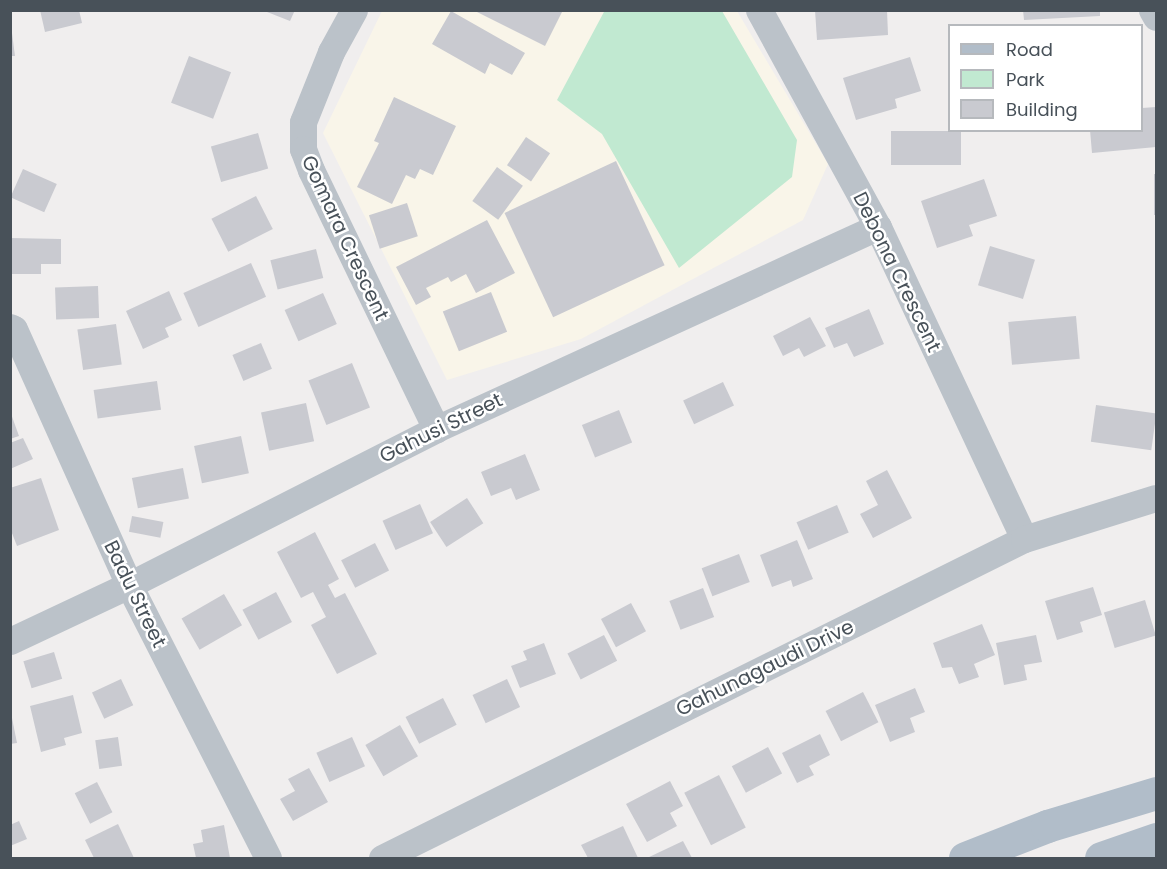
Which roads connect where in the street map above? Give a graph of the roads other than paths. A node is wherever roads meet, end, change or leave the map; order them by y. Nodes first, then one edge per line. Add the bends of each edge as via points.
1 (354, 10) edge
2 (759, 10) edge
3 (1152, 10) edge
4 (1156, 17) edge
5 (878, 227) junction
6 (10, 327) edge
7 (436, 429) junction
8 (1156, 498) edge
9 (1023, 539) junction
10 (129, 585) junction
11 (10, 641) edge
12 (1156, 794) edge
13 (1156, 839) edge
14 (268, 858) edge
15 (382, 858) edge
16 (965, 858) edge
17 (1101, 858) edge

1 - 7 street, Gomara Crescent via 331,52 303,122 303,149
2 - 5 street, Debona Crescent
3 - 4 street
5 - 7 street, Gahusi Street
5 - 9 street, Debona Crescent
6 - 10 street, Badu Street
7 - 10 street, Gahusi Street
8 - 9 street, Gahunagaudi Drive
9 - 15 street, Gahunagaudi Drive
10 - 11 street, Gahusi Street
10 - 14 street, Badu Street
12 - 16 main road via 1047,826
13 - 17 main road

